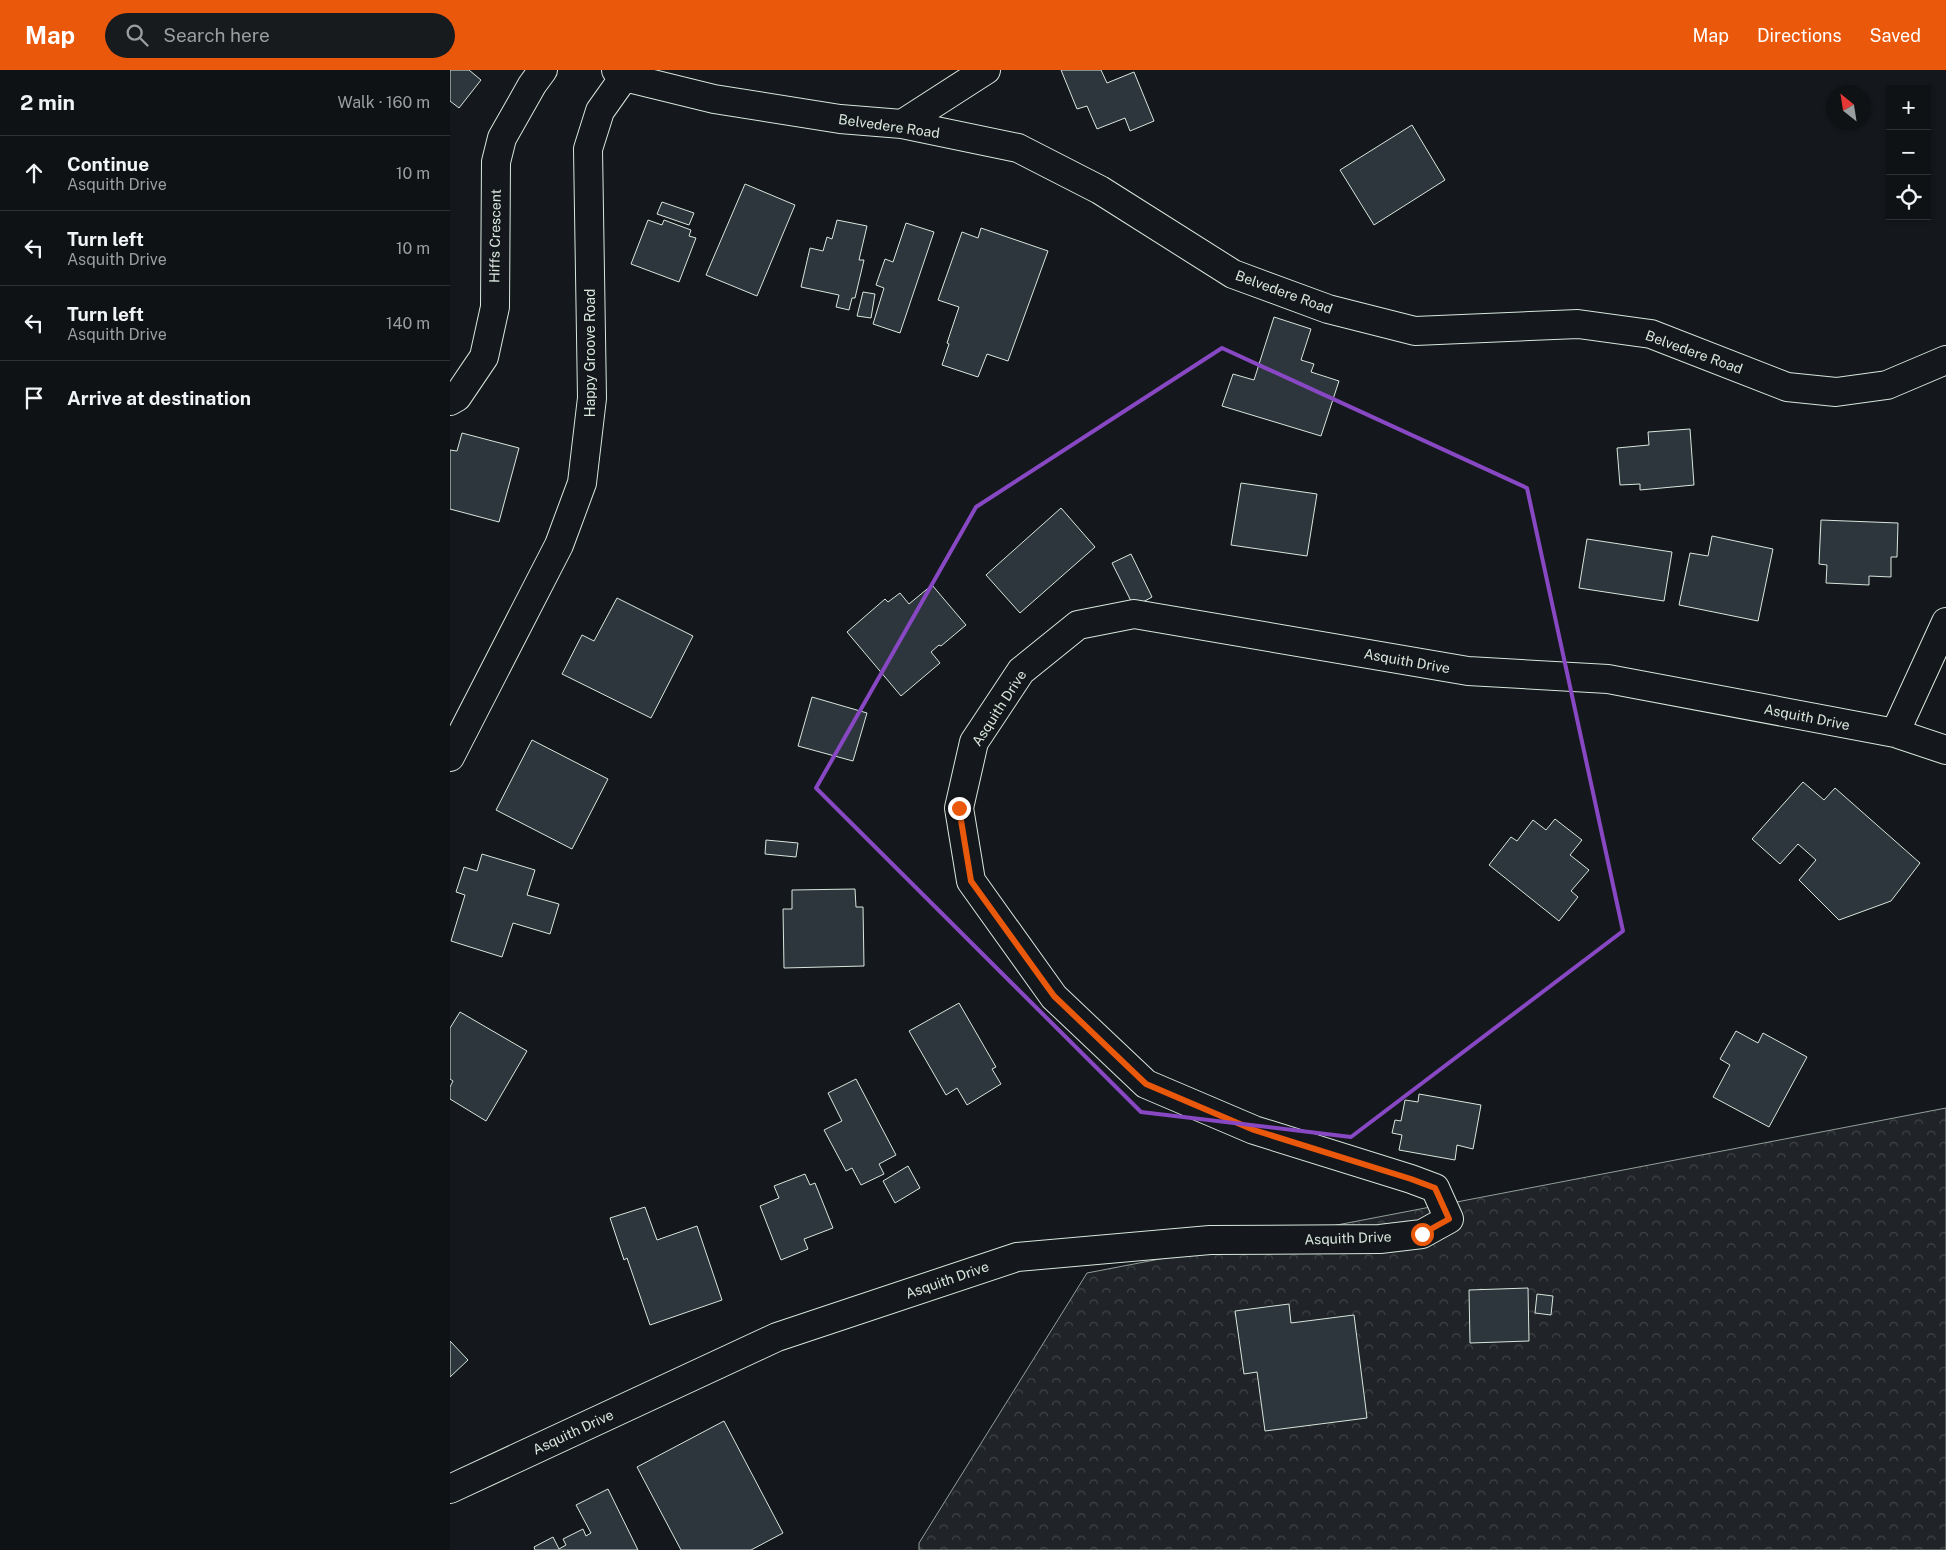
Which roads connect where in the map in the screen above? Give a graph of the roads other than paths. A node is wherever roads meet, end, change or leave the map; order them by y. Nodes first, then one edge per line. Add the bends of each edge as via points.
1 (543, 70) edge
2 (986, 70) edge
3 (620, 74) edge
4 (902, 124) junction
5 (1946, 360) edge
6 (450, 401) edge
7 (1946, 622) edge
8 (1896, 734) junction
9 (1946, 750) edge
10 (450, 756) edge
11 (450, 1489) edge

1 - 6 street, Hiffs Crescent via 502,138 496,162 495,307 484,357
2 - 4 street
3 - 4 street, Belvedere Road via 714,99 840,120
3 - 10 street, Happy Groove Road via 600,111 588,149 592,398 582,483 559,545
4 - 5 street, Belvedere Road via 1018,148 1100,190 1233,274 1328,309 1416,331 1578,324 1651,334 1787,387 1836,392 1887,385
7 - 8 street
8 - 9 street
8 - 11 street, Asquith Drive via 1608,679 1468,671 1134,614 1078,625 1020,670 974,742 959,808 971,881 1054,996 1146,1084 1254,1130 1435,1188 1449,1219 1422,1234 1380,1239 1210,1240 1017,1257 777,1337

